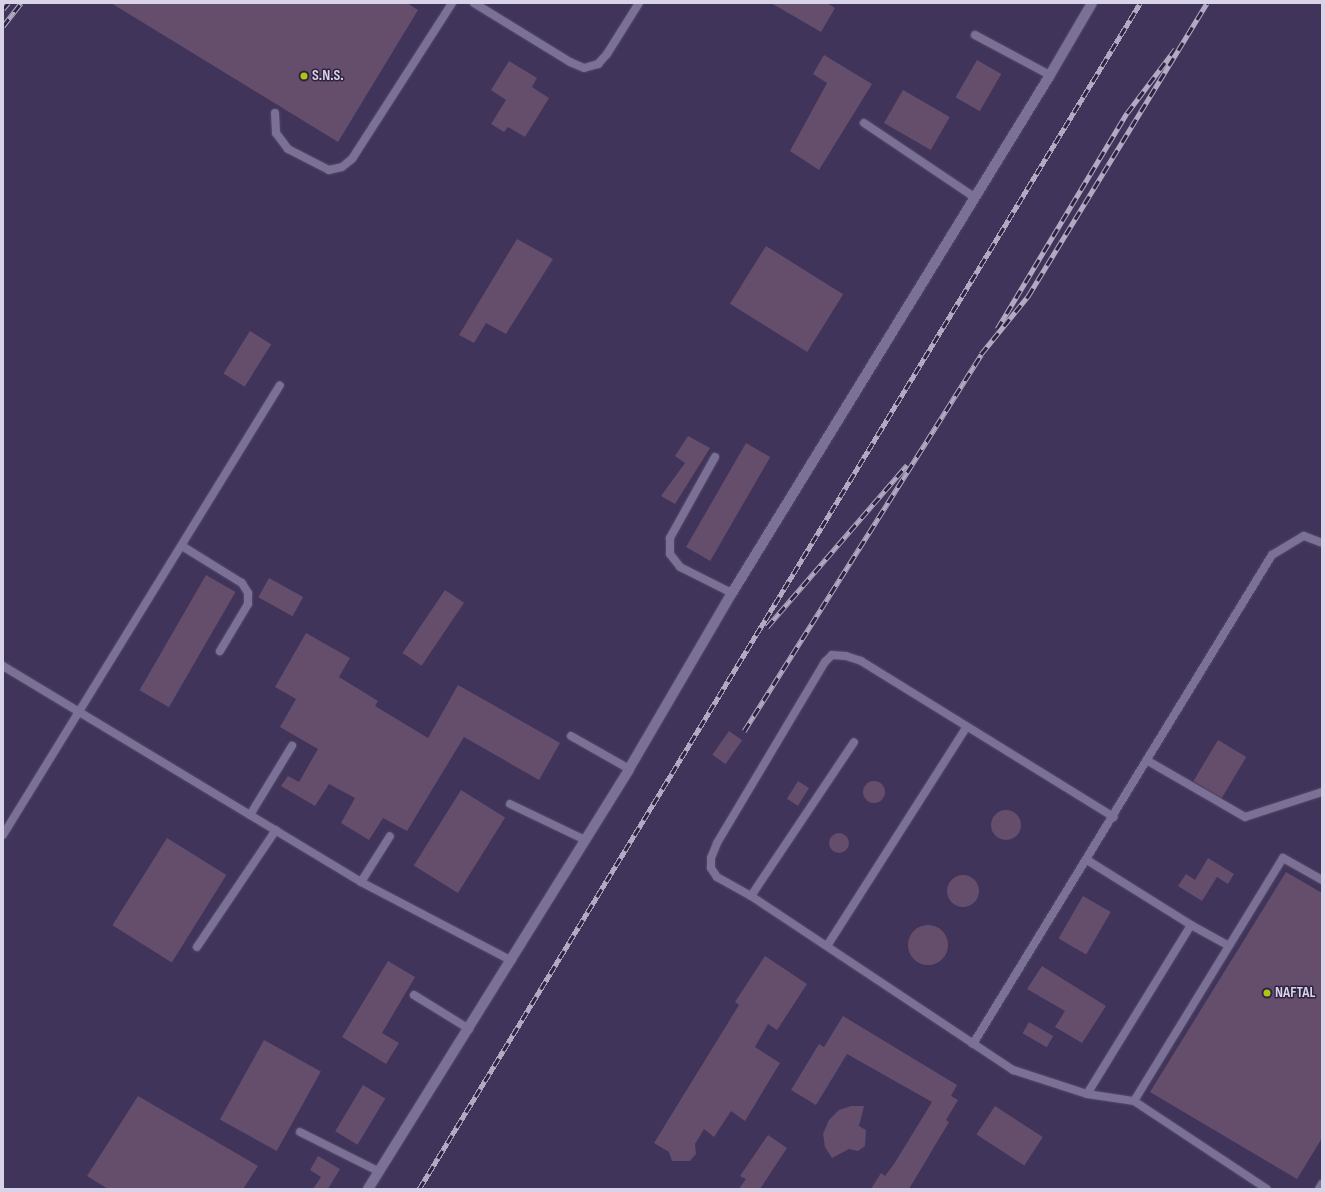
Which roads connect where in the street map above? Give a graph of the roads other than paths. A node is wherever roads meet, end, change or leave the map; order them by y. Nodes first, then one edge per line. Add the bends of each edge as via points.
1 (452, 3) edge
2 (474, 3) edge
3 (639, 3) edge
4 (1092, 3) edge
5 (975, 35) dead end
6 (1050, 75) junction
7 (275, 113) dead end
8 (864, 123) dead end
9 (974, 197) junction
10 (280, 385) dead end
11 (715, 457) dead end
12 (1322, 543) edge
13 (182, 546) junction
14 (732, 593) junction
15 (220, 651) dead end
16 (3, 666) edge
17 (80, 712) junction
18 (966, 728) junction
19 (571, 736) dead end
20 (854, 742) dead end
21 (292, 746) dead end
22 (1148, 761) junction
23 (629, 769) junction
24 (1322, 792) edge
25 (510, 804) dead end
26 (250, 815) junction
27 (1114, 817) junction
28 (276, 830) junction
29 (3, 835) edge
30 (390, 836) dead end
31 (583, 839) junction
32 (1087, 860) junction
33 (1322, 880) edge
34 (361, 882) junction
35 (751, 896) junction
36 (1191, 925) junction
37 (827, 946) junction
38 (1229, 946) junction
39 (197, 947) dead end
40 (512, 961) junction
41 (414, 995) dead end
42 (469, 1030) junction
43 (973, 1044) junction
44 (1087, 1094) junction
45 (1134, 1101) junction
46 (300, 1132) dead end
47 (378, 1171) junction
48 (1322, 1184) edge
49 (368, 1189) edge
50 (1267, 1189) edge
51 (1319, 1189) edge

1 - 7 lane via 352,159 342,167 329,170 288,149 276,133
2 - 3 lane via 584,68 598,64 607,54
4 - 6 street
5 - 6 lane
6 - 9 street
8 - 9 lane
9 - 14 street
10 - 13 lane
11 - 14 lane via 670,538 670,554 680,567
12 - 22 lane via 1304,536 1272,554
13 - 15 lane via 242,583 248,593 248,604
13 - 17 lane
14 - 23 street
16 - 17 lane
17 - 26 lane
17 - 29 lane
18 - 27 lane
18 - 35 lane via 861,661 832,655 825,662 717,843 711,868 717,877
18 - 37 lane
19 - 23 lane
20 - 35 lane
21 - 26 lane
22 - 24 lane via 1245,817
22 - 27 lane
23 - 31 street
25 - 31 lane
26 - 28 lane
27 - 32 lane
28 - 34 lane
28 - 39 lane
30 - 34 lane
31 - 40 street
32 - 36 lane
32 - 43 lane
33 - 38 lane via 1283,858
34 - 40 lane
35 - 37 lane
36 - 38 lane
36 - 44 lane
37 - 43 lane
38 - 45 lane
40 - 42 street
41 - 42 lane
42 - 47 street
43 - 44 lane via 1013,1070
44 - 45 lane
45 - 50 lane
46 - 47 lane
47 - 49 street
48 - 51 lane

